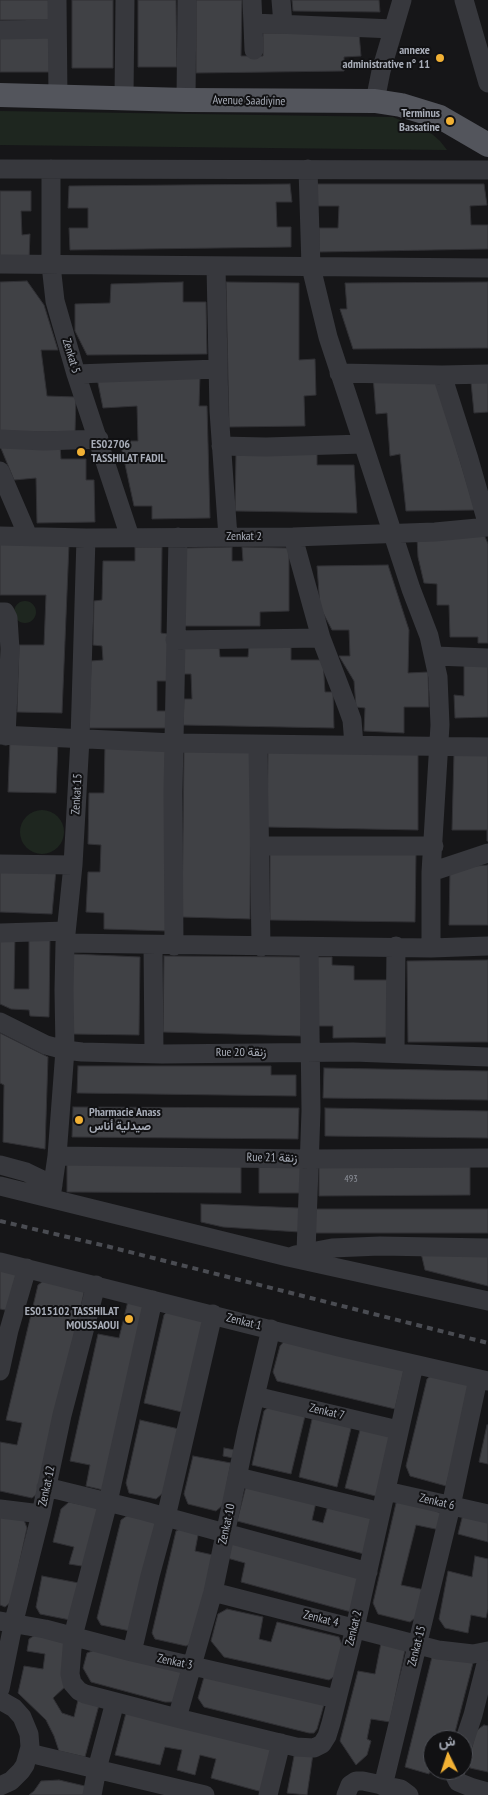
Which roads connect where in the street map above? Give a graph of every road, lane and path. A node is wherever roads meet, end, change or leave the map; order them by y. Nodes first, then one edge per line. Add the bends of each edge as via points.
1 (57, 0) edge
2 (125, 0) edge
3 (187, 0) edge
4 (252, 0) edge
5 (281, 0) edge
6 (402, 0) edge
7 (464, 0) edge
8 (254, 23) junction
9 (283, 24) junction
10 (393, 29) junction
11 (0, 30) edge
12 (57, 30) junction
13 (254, 50) dead end
14 (488, 83) edge
15 (0, 95) edge
16 (58, 97) junction
17 (124, 98) junction
18 (186, 100) junction
19 (375, 101) junction
20 (488, 145) edge
21 (0, 169) edge
22 (52, 169) junction
23 (308, 169) junction
24 (488, 170) edge
25 (0, 264) edge
26 (51, 265) junction
27 (216, 266) junction
28 (311, 267) junction
29 (488, 268) edge
30 (218, 369) junction
31 (339, 373) junction
32 (76, 374) junction
33 (488, 374) edge
34 (442, 375) junction
35 (0, 439) edge
36 (99, 439) junction
37 (363, 444) junction
38 (221, 446) junction
39 (0, 471) edge
40 (484, 498) edge
41 (488, 526) edge
42 (393, 533) junction
43 (0, 536) edge
44 (28, 536) junction
45 (130, 537) junction
46 (178, 537) junction
47 (228, 537) junction
48 (293, 537) junction
49 (86, 538) junction
50 (0, 612) edge
51 (321, 638) junction
52 (175, 640) junction
53 (435, 656) junction
54 (488, 658) edge
55 (3, 735) edge
56 (80, 739) junction
57 (174, 743) junction
58 (258, 744) junction
59 (354, 745) junction
60 (439, 746) junction
61 (488, 747) edge
62 (260, 846) junction
63 (434, 846) junction
64 (488, 853) edge
65 (0, 864) edge
66 (73, 865) junction
67 (431, 872) junction
68 (0, 933) edge
69 (66, 937) junction
70 (153, 945) junction
71 (174, 946) junction
72 (396, 946) junction
73 (488, 946) edge
74 (261, 947) junction
75 (309, 947) junction
76 (431, 948) junction
77 (0, 1022) edge
78 (65, 1050) junction
79 (311, 1052) junction
80 (154, 1053) junction
81 (395, 1053) junction
82 (488, 1057) edge
83 (57, 1156) junction
84 (488, 1158) edge
85 (310, 1159) junction
86 (0, 1165) edge
87 (0, 1186) edge
88 (52, 1191) junction
89 (488, 1248) edge
90 (306, 1252) junction
91 (288, 1257) junction
92 (0, 1262) edge
93 (26, 1268) junction
94 (96, 1285) junction
95 (153, 1300) junction
96 (488, 1301) edge
97 (212, 1314) junction
98 (5, 1329) edge
99 (271, 1329) junction
100 (414, 1365) junction
101 (0, 1371) edge
102 (483, 1380) edge
103 (255, 1396) junction
104 (398, 1430) junction
105 (238, 1477) junction
106 (46, 1487) junction
107 (386, 1491) junction
108 (108, 1502) junction
109 (451, 1506) junction
110 (0, 1510) edge
111 (381, 1512) junction
112 (41, 1514) junction
113 (488, 1514) edge
114 (166, 1517) junction
115 (225, 1534) junction
116 (368, 1572) junction
117 (213, 1592) junction
118 (7, 1623) edge
119 (355, 1628) junction
120 (73, 1636) junction
121 (418, 1644) junction
122 (488, 1651) edge
123 (132, 1652) junction
124 (488, 1656) edge
125 (193, 1666) junction
126 (0, 1689) edge
127 (336, 1699) junction
128 (0, 1700) edge
129 (115, 1702) junction
130 (480, 1717) edge
131 (178, 1718) junction
132 (472, 1730) edge
133 (281, 1743) junction
134 (29, 1753) junction
135 (97, 1769) junction
136 (457, 1780) edge
137 (0, 1786) edge
138 (383, 1786) junction
139 (488, 1792) edge
140 (92, 1795) edge
141 (205, 1795) edge
142 (268, 1795) edge
143 (346, 1795) edge
144 (409, 1795) edge

1 - 12 street
2 - 17 street
3 - 18 street
4 - 8 street
5 - 9 street
6 - 10 street
7 - 14 street
8 - 9 street
8 - 13 street
9 - 10 street
10 - 19 street
11 - 12 street
12 - 16 street
15 - 16 main road, Avenue Saadiyine
16 - 17 main road, Avenue Saadiyine
17 - 18 main road, Avenue Saadiyine
18 - 19 main road, Avenue Saadiyine
19 - 20 main road, Avenue Saadiyine via 440,116
21 - 22 street
22 - 23 street
22 - 26 street, Zenkat 5
23 - 24 street
23 - 28 street
25 - 26 street
26 - 27 street
26 - 32 street, Zenkat 5 via 55,301
27 - 28 street
27 - 30 street
28 - 29 street
28 - 31 street
30 - 32 street
30 - 38 street
31 - 34 street
31 - 37 street
32 - 36 street, Zenkat 5
33 - 34 street
34 - 40 street
35 - 36 street
36 - 45 street, Zenkat 5
37 - 38 street
37 - 42 street
38 - 47 street
39 - 44 street
40 - 41 street
41 - 42 street, Zenkat 2
42 - 48 street, Zenkat 2
42 - 53 street
43 - 44 street, Zenkat 2
44 - 49 street, Zenkat 2
45 - 46 street, Zenkat 2
45 - 49 street, Zenkat 2
46 - 47 street, Zenkat 2
46 - 52 street
47 - 48 street, Zenkat 2
48 - 51 street
49 - 56 street, Zenkat 15
50 - 55 street via 5,612 8,618 10,649
51 - 52 street
51 - 59 street via 348,706
52 - 57 street
53 - 54 street
53 - 60 street via 440,703
55 - 56 street
56 - 57 street
56 - 66 street, Zenkat 15
57 - 58 street
57 - 71 street
58 - 59 street
58 - 62 street
59 - 60 street
60 - 61 street
60 - 63 street
62 - 63 street
62 - 74 street
63 - 67 street
64 - 67 street
65 - 66 street
66 - 69 street, Zenkat 15
67 - 76 street
68 - 69 street
69 - 70 street
69 - 78 street, Zenkat 15
70 - 71 street
70 - 80 street
71 - 74 street
72 - 75 street
72 - 76 street
72 - 81 street
73 - 76 street
74 - 75 street
75 - 79 street
77 - 78 street, Rue 20 زنقة via 46,1045
78 - 80 street, Rue 20 زنقة
78 - 83 street, Zenkat 15
79 - 80 street, Rue 20 زنقة
79 - 81 street, Rue 20 زنقة
79 - 85 street
81 - 82 street, Rue 20 زنقة
83 - 85 street, Rue 21 زنقة
83 - 88 street, Zenkat 15
84 - 85 street, Rue 21 زنقة
85 - 90 street
86 - 88 street via 26,1172
87 - 88 street
88 - 91 street
89 - 90 street via 380,1246
90 - 91 street
91 - 96 street
92 - 93 street, Zenkat 1
93 - 94 street, Zenkat 1
93 - 98 street
94 - 95 street, Zenkat 1
94 - 106 street, Zenkat 12
95 - 97 street, Zenkat 1
95 - 108 street
97 - 99 street, Zenkat 1
97 - 114 street
98 - 101 street
99 - 100 street, Zenkat 1
99 - 103 street, Zenkat 10
100 - 102 street, Zenkat 1
100 - 104 street, Zenkat 2
102 - 109 street, Zenkat 15
103 - 104 street, Zenkat 7
103 - 105 street, Zenkat 10
104 - 107 street, Zenkat 2
105 - 111 street
105 - 115 street, Zenkat 10
106 - 108 street
106 - 112 street, Zenkat 12
107 - 109 street, Zenkat 6
107 - 111 street, Zenkat 2
108 - 114 street
108 - 120 street
109 - 113 street, Zenkat 6
109 - 121 street, Zenkat 15
110 - 112 street
111 - 116 street, Zenkat 2
112 - 118 street, Zenkat 12
114 - 115 street
114 - 123 street
115 - 116 street
115 - 117 street, Zenkat 10
116 - 119 street, Zenkat 2
117 - 119 street, Zenkat 4
117 - 125 street, Zenkat 10
118 - 120 street, Zenkat 3
118 - 126 street, Zenkat 12
119 - 121 street, Zenkat 4
119 - 127 street, Zenkat 2
120 - 123 street, Zenkat 3
120 - 129 street, Zenkat 2 via 69,1668 72,1683 85,1694
121 - 122 street, Zenkat 4 via 465,1653
121 - 138 street, Zenkat 15
123 - 125 street, Zenkat 3
124 - 130 street
125 - 127 street, Zenkat 3
125 - 131 street, Zenkat 10
127 - 133 street, Zenkat 2 via 322,1744 309,1748
128 - 134 street via 14,1708 26,1723
129 - 131 street, Zenkat 2
129 - 135 street
130 - 132 street
131 - 133 street, Zenkat 2
133 - 142 street
134 - 135 street
134 - 137 street via 16,1776
135 - 140 street
135 - 141 street
136 - 139 street
138 - 143 street via 356,1782 350,1785
138 - 144 street

